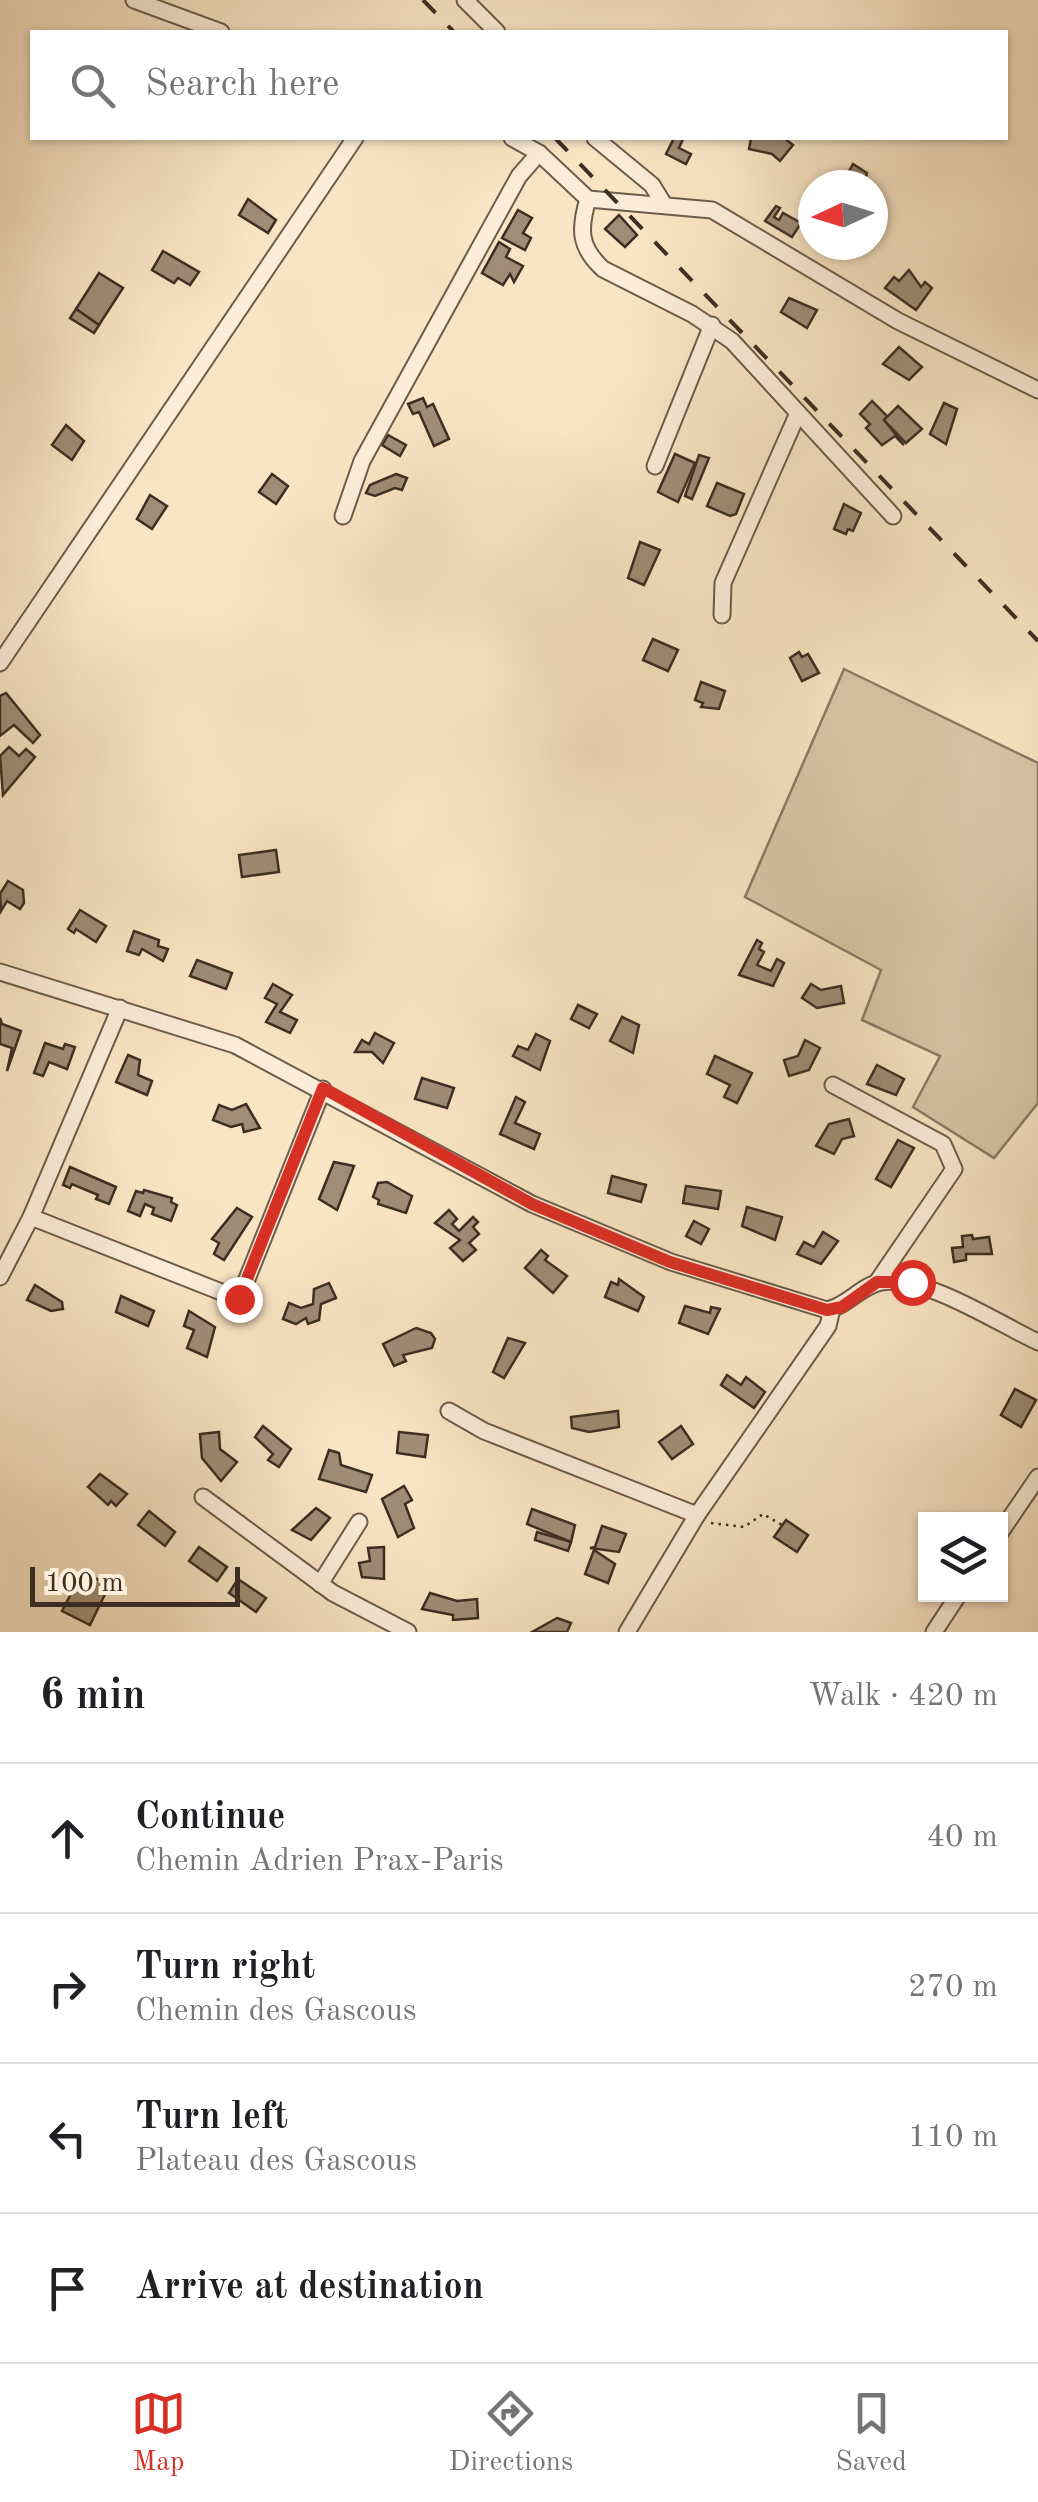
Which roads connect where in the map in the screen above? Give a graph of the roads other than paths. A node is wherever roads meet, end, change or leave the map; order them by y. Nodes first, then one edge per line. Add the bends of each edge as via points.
1 (134, 0) edge
2 (466, 0) edge
3 (216, 30) edge
4 (496, 30) edge
5 (355, 140) edge
6 (516, 140) edge
7 (598, 140) edge
8 (539, 152) junction
9 (588, 199) junction
10 (662, 204) junction
11 (712, 325) junction
12 (1038, 390) edge
13 (798, 413) junction
14 (654, 466) dead end
15 (343, 516) dead end
16 (893, 516) dead end
17 (722, 614) dead end
18 (0, 662) edge
19 (0, 972) edge
20 (120, 1008) junction
21 (832, 1085) dead end
22 (323, 1088) junction
23 (32, 1217) junction
24 (0, 1277) edge
25 (877, 1282) junction
26 (832, 1309) junction
27 (1038, 1342) edge
28 (448, 1411) dead end
29 (1038, 1477) edge
30 (203, 1497) dead end
31 (697, 1515) junction
32 (1008, 1521) edge
33 (359, 1522) dead end
34 (320, 1584) junction
35 (954, 1602) edge
36 (408, 1632) edge
37 (627, 1632) edge
38 (934, 1632) edge

1 - 3 street
2 - 4 street
5 - 18 street
6 - 8 street
7 - 10 street via 652,184
8 - 9 street
8 - 15 street via 519,176 362,461
9 - 10 street
9 - 11 street via 580,230 592,260
10 - 12 street via 726,216 898,321
11 - 13 street
11 - 14 street
13 - 16 street
13 - 17 street via 723,583
19 - 20 street
20 - 22 street via 235,1045
20 - 23 street
21 - 25 street via 943,1144 954,1169
22 - 23 street via 239,1299
22 - 26 street via 532,1204 670,1262
23 - 24 street
25 - 26 street
25 - 27 street via 912,1282
26 - 31 street via 828,1326
28 - 31 street
29 - 32 street
30 - 34 street
31 - 37 street
33 - 34 street
34 - 36 street
35 - 38 street

